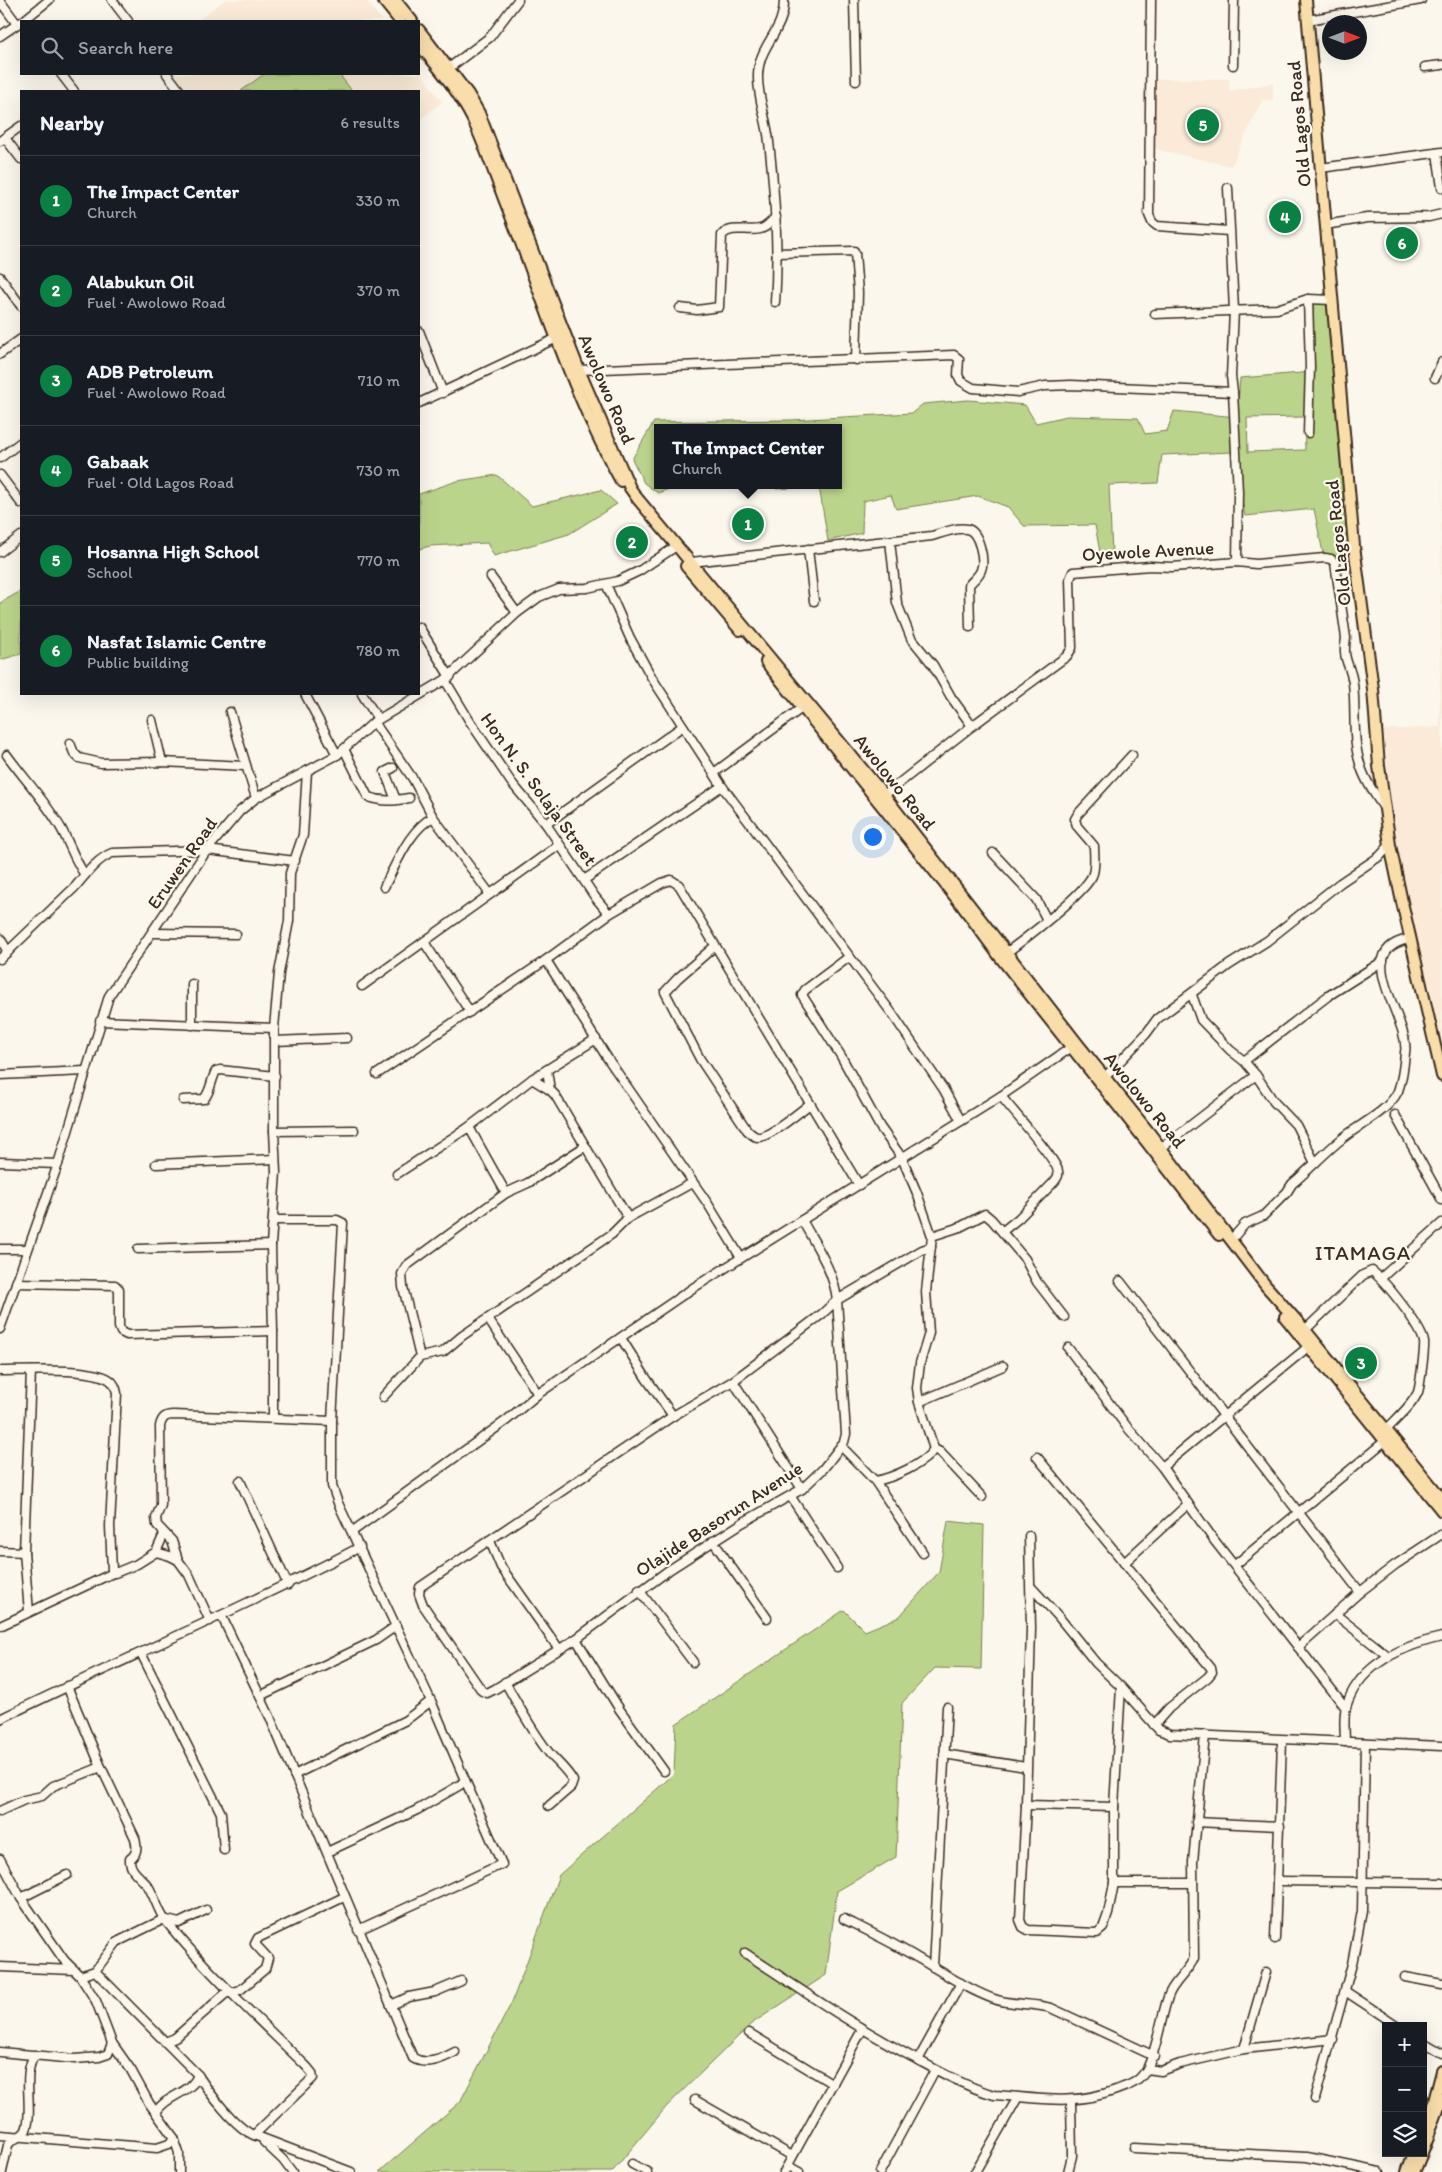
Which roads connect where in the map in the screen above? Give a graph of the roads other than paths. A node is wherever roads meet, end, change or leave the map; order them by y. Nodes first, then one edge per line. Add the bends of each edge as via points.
1 (49, 0) edge
2 (112, 0) edge
3 (383, 0) edge
4 (396, 0) edge
5 (518, 0) edge
6 (784, 0) edge
7 (854, 0) edge
8 (1151, 0) edge
9 (1234, 0) edge
10 (1306, 0) edge
11 (1421, 0) edge
12 (0, 1) edge
13 (1391, 3) edge
14 (23, 20) edge
15 (127, 20) edge
16 (399, 20) edge
17 (411, 20) edge
18 (1308, 20) junction
19 (20, 22) edge
20 (420, 31) edge
21 (0, 36) edge
22 (420, 46) edge
23 (1233, 65) dead end
24 (1442, 65) edge
25 (1426, 67) dead end
26 (449, 68) junction
27 (62, 75) edge
28 (168, 75) edge
29 (856, 81) dead end
30 (72, 90) edge
31 (179, 90) edge
32 (20, 127) edge
33 (3, 139) edge
34 (1439, 153) edge
35 (20, 159) edge
36 (1320, 168) junction
37 (1228, 188) dead end
38 (1442, 188) edge
39 (1442, 214) edge
40 (776, 217) junction
41 (1325, 225) junction
42 (1229, 231) junction
43 (777, 253) junction
44 (0, 277) edge
45 (1308, 299) junction
46 (1332, 300) junction
47 (775, 302) dead end
48 (20, 305) edge
49 (680, 308) dead end
50 (1234, 310) junction
51 (1155, 314) dead end
52 (420, 335) edge
53 (557, 338) junction
54 (20, 340) edge
55 (0, 354) edge
56 (856, 360) junction
57 (1442, 362) edge
58 (579, 370) junction
59 (1435, 378) dead end
60 (1234, 392) junction
61 (442, 393) junction
62 (420, 403) edge
63 (1308, 433) dead end
64 (20, 443) edge
65 (0, 458) edge
66 (0, 475) edge
67 (628, 489) junction
68 (635, 500) junction
69 (20, 503) edge
70 (20, 537) edge
71 (890, 541) junction
72 (672, 549) junction
73 (808, 549) junction
74 (0, 552) edge
75 (692, 562) junction
76 (1237, 562) junction
77 (491, 577) dead end
78 (606, 584) junction
79 (814, 601) dead end
80 (517, 613) junction
81 (970, 627) dead end
82 (420, 629) edge
83 (448, 678) junction
84 (420, 694) edge
85 (306, 695) edge
86 (363, 695) edge
87 (419, 695) edge
88 (803, 707) junction
89 (230, 712) dead end
90 (152, 720) dead end
91 (376, 720) junction
92 (683, 726) junction
93 (972, 726) junction
94 (70, 743) dead end
95 (340, 752) junction
96 (7, 755) dead end
97 (1132, 755) dead end
98 (162, 762) junction
99 (246, 766) junction
100 (393, 768) dead end
101 (307, 772) junction
102 (714, 772) junction
103 (722, 786) junction
104 (884, 795) junction
105 (256, 798) junction
106 (410, 798) dead end
107 (396, 800) junction
108 (1386, 812) junction
109 (433, 817) junction
110 (546, 824) junction
111 (1390, 844) junction
112 (559, 845) junction
113 (207, 850) junction
114 (992, 853) dead end
115 (295, 861) junction
116 (84, 875) junction
117 (584, 880) junction
118 (384, 887) dead end
119 (490, 894) junction
120 (609, 914) junction
121 (1047, 920) junction
122 (152, 933) junction
123 (236, 934) dead end
124 (0, 938) edge
125 (1409, 939) junction
126 (424, 942) junction
127 (715, 946) junction
128 (8, 952) junction
129 (1006, 953) junction
130 (849, 957) junction
131 (0, 960) edge
132 (546, 960) junction
133 (1382, 961) junction
134 (192, 984) dead end
135 (362, 986) dead end
136 (1192, 995) junction
137 (470, 1012) junction
138 (100, 1021) junction
139 (192, 1025) junction
140 (274, 1028) junction
141 (348, 1038) dead end
142 (596, 1039) junction
143 (276, 1041) junction
144 (1074, 1045) junction
145 (1244, 1061) junction
146 (547, 1070) junction
147 (85, 1072) junction
148 (377, 1074) dead end
149 (0, 1075) edge
150 (1256, 1075) junction
151 (275, 1076) junction
152 (1442, 1076) edge
153 (1105, 1077) junction
154 (532, 1079) junction
155 (550, 1090) junction
156 (1001, 1096) junction
157 (183, 1100) dead end
158 (810, 1104) junction
159 (1395, 1115) dead end
160 (962, 1121) junction
161 (469, 1127) junction
162 (354, 1130) dead end
163 (274, 1132) junction
164 (584, 1147) junction
165 (1161, 1148) junction
166 (902, 1158) junction
167 (275, 1159) junction
168 (0, 1162) edge
169 (1315, 1163) junction
170 (58, 1164) junction
171 (156, 1164) dead end
172 (397, 1174) dead end
173 (692, 1183) junction
174 (859, 1185) junction
175 (506, 1193) junction
176 (1442, 1200) edge
177 (628, 1218) junction
178 (273, 1220) junction
179 (802, 1220) junction
180 (1442, 1222) edge
181 (1003, 1231) junction
182 (932, 1236) junction
183 (1231, 1240) junction
184 (271, 1245) junction
185 (931, 1247) junction
186 (0, 1249) edge
187 (26, 1249) junction
188 (138, 1249) dead end
189 (741, 1258) junction
190 (1381, 1278) junction
191 (1120, 1281) dead end
192 (16, 1283) junction
193 (837, 1300) junction
194 (1064, 1317) dead end
195 (488, 1319) junction
196 (0, 1329) edge
197 (1305, 1330) junction
198 (273, 1332) junction
199 (621, 1338) junction
200 (1308, 1346) junction
201 (1068, 1348) dead end
202 (420, 1357) junction
203 (1003, 1366) dead end
204 (0, 1371) edge
205 (31, 1371) junction
206 (733, 1381) junction
207 (538, 1394) junction
208 (383, 1397) dead end
209 (919, 1402) junction
210 (1224, 1415) junction
211 (673, 1416) junction
212 (273, 1418) junction
213 (332, 1421) junction
214 (1386, 1430) junction
215 (1385, 1441) junction
216 (841, 1446) junction
217 (934, 1449) junction
218 (1037, 1457) dead end
219 (1162, 1467) junction
220 (240, 1481) dead end
221 (875, 1481) junction
222 (802, 1489) junction
223 (791, 1496) junction
224 (982, 1497) dead end
225 (1442, 1499) edge
226 (1188, 1504) junction
227 (1299, 1511) junction
228 (1442, 1511) edge
229 (353, 1531) junction
230 (164, 1534) junction
231 (1442, 1534) edge
232 (1029, 1536) dead end
233 (490, 1541) junction
234 (713, 1541) junction
235 (360, 1547) junction
236 (0, 1551) edge
237 (24, 1552) junction
238 (156, 1552) junction
239 (923, 1553) dead end
240 (178, 1560) junction
241 (1124, 1563) junction
242 (1235, 1565) junction
243 (837, 1568) dead end
244 (113, 1573) junction
245 (288, 1585) junction
246 (1031, 1587) junction
247 (639, 1590) junction
248 (1360, 1592) junction
249 (29, 1612) junction
250 (1335, 1614) junction
251 (222, 1617) junction
252 (768, 1618) dead end
253 (210, 1621) junction
254 (0, 1626) edge
255 (396, 1626) junction
256 (1442, 1637) edge
257 (576, 1639) junction
258 (1298, 1647) junction
259 (559, 1649) junction
260 (141, 1653) junction
261 (1388, 1656) junction
262 (693, 1662) dead end
263 (505, 1682) junction
264 (67, 1686) junction
265 (1121, 1687) junction
266 (260, 1696) junction
267 (431, 1701) junction
268 (948, 1707) dead end
269 (1346, 1708) junction
270 (0, 1719) edge
271 (1154, 1726) junction
272 (1205, 1735) junction
273 (1282, 1740) junction
274 (1345, 1742) junction
275 (1365, 1742) junction
276 (1442, 1746) edge
277 (944, 1754) junction
278 (100, 1766) junction
279 (1026, 1767) junction
280 (664, 1771) dead end
281 (294, 1775) junction
282 (465, 1780) junction
283 (1026, 1805) junction
284 (549, 1806) dead end
285 (1114, 1807) junction
286 (0, 1811) edge
287 (1196, 1822) junction
288 (1280, 1826) junction
289 (224, 1850) dead end
290 (327, 1852) junction
291 (0, 1858) edge
292 (67, 1875) dead end
293 (1277, 1880) junction
294 (1114, 1883) junction
295 (1193, 1883) junction
296 (1362, 1883) junction
297 (1442, 1884) edge
298 (344, 1897) junction
299 (21, 1898) junction
300 (206, 1910) dead end
301 (164, 1918) junction
302 (844, 1919) dead end
303 (358, 1930) junction
304 (1275, 1939) dead end
305 (745, 1953) dead end
306 (0, 1967) edge
307 (933, 1967) junction
308 (95, 1971) junction
309 (1266, 1972) dead end
310 (77, 1973) junction
311 (1405, 1977) dead end
312 (462, 1981) dead end
313 (961, 1983) junction
314 (1442, 1984) edge
315 (1345, 1991) junction
316 (232, 1992) junction
317 (391, 2005) junction
318 (1392, 2022) edge
319 (862, 2030) junction
320 (749, 2033) dead end
321 (1333, 2039) junction
322 (166, 2042) junction
323 (112, 2043) junction
324 (1427, 2044) edge
325 (1244, 2049) junction
326 (0, 2052) edge
327 (455, 2052) dead end
328 (1442, 2053) edge
329 (35, 2055) junction
330 (1154, 2056) junction
331 (918, 2060) junction
332 (1147, 2069) junction
333 (935, 2070) junction
334 (1442, 2071) edge
335 (198, 2075) junction
336 (833, 2084) junction
337 (1018, 2097) junction
338 (1316, 2099) dead end
339 (695, 2100) dead end
340 (1071, 2101) junction
341 (1441, 2103) edge
342 (157, 2111) junction
343 (1427, 2119) edge
344 (0, 2135) edge
345 (254, 2135) junction
346 (18, 2138) junction
347 (174, 2138) junction
348 (1427, 2141) edge
349 (1134, 2148) dead end
350 (792, 2156) junction
351 (1413, 2157) edge
352 (1421, 2157) edge
353 (632, 2164) dead end
354 (786, 2169) edge
355 (2, 2172) edge
356 (179, 2172) edge
357 (292, 2172) edge
358 (351, 2172) edge
359 (647, 2172) edge
360 (799, 2172) edge
361 (880, 2172) edge
362 (975, 2172) edge
363 (1068, 2172) edge
364 (1380, 2172) edge
365 (1407, 2172) edge
366 (1414, 2172) edge

1 - 14 street
2 - 15 street
3 - 16 main road
4 - 17 main road
5 - 26 street via 490,37
6 - 40 street via 780,25 761,54 758,79 769,141
7 - 29 street
8 - 42 street via 1149,215 1157,226
9 - 23 street
10 - 18 main road, Old Lagos Road
11 - 13 street
12 - 19 street
13 - 18 street
18 - 36 main road, Old Lagos Road
19 - 21 street
20 - 26 main road, Awolowo Road
22 - 53 main road, Awolowo Road via 441,70 474,124
24 - 25 street
26 - 58 main road, Awolowo Road via 479,113
27 - 30 street
28 - 31 street
32 - 33 street
33 - 35 street
34 - 36 street
34 - 38 street
36 - 41 main road, Old Lagos Road
37 - 42 street
39 - 41 street via 1367,218
40 - 43 street
40 - 49 street via 762,229 732,230 722,235 719,307
41 - 46 main road, Old Lagos Road
42 - 50 street
43 - 47 street
43 - 56 street via 854,251 858,293
44 - 48 street
45 - 46 street
45 - 50 street via 1277,310
45 - 63 street
46 - 108 main road, Old Lagos Road via 1354,546
50 - 51 street
50 - 60 street via 1231,376
52 - 61 street
53 - 61 street
53 - 67 main road, Awolowo Road via 602,444
54 - 55 street
56 - 58 street
56 - 60 street via 954,355 959,359 958,375 965,385 1018,392 1071,385
57 - 59 street
58 - 67 main road, Awolowo Road
60 - 76 street
61 - 62 street
64 - 65 street
66 - 69 street
67 - 68 main road, Awolowo Road
68 - 72 main road, Awolowo Road
68 - 75 main road, Awolowo Road
70 - 74 street
71 - 73 street
71 - 81 street via 966,529 978,537 982,565 969,585
71 - 93 street via 897,603 911,638 933,665
72 - 78 street, Eruwen Road via 639,571
72 - 88 main road, Awolowo Road
73 - 75 street
73 - 79 street
75 - 104 main road, Awolowo Road
76 - 93 street, Oyewole Avenue via 1073,572 1070,579 1072,648 1066,656
76 - 108 street, Oyewole Avenue via 1256,564 1331,558 1335,563 1346,638 1346,664 1353,682 1358,760 1367,782
77 - 80 street
78 - 80 street, Eruwen Road via 559,589 538,597
78 - 92 street via 630,638
80 - 83 street, Eruwen Road
82 - 83 street, Hon N. S. Solaja Street
83 - 84 street, Eruwen Road
83 - 110 street, Hon N. S. Solaja Street via 468,720 511,782
85 - 95 street
86 - 91 street
87 - 91 street, Eruwen Road
88 - 102 street
88 - 144 main road, Awolowo Road
89 - 99 street
90 - 98 street
91 - 95 street, Eruwen Road
91 - 109 street
92 - 102 street
92 - 110 street
93 - 104 street, Oyewole Avenue
94 - 98 street via 74,753 86,760 101,763
95 - 101 street, Eruwen Road
95 - 107 street via 368,797
96 - 116 street via 62,830
97 - 121 street via 1075,819 1094,846 1094,870 1079,891
98 - 99 street
99 - 105 street
100 - 107 street via 386,770 386,774
101 - 105 street, Eruwen Road
101 - 115 street via 303,835
102 - 103 street
103 - 117 street
103 - 130 street
104 - 129 main road, Awolowo Road
105 - 113 street, Eruwen Road
106 - 107 street
108 - 111 main road, Old Lagos Road
109 - 118 street via 416,830
109 - 119 street
110 - 112 street, Hon N. S. Solaja Street
111 - 125 main road, Old Lagos Road
111 - 136 street via 1380,856 1267,941 1228,965
112 - 117 street, Hon N. S. Solaja Street
112 - 119 street
113 - 115 street
113 - 116 street via 112,853
113 - 122 street, Eruwen Road
114 - 121 street via 1036,899
115 - 140 street via 290,873 289,921 279,973
116 - 128 street
117 - 120 street, Hon N. S. Solaja Street
119 - 126 street
120 - 127 street via 671,880 679,885
120 - 132 street
121 - 129 street
122 - 123 street
122 - 138 street, Eruwen Road via 110,993
124 - 128 street
125 - 133 street via 1390,946
125 - 152 main road, Old Lagos Road
126 - 135 street
126 - 137 street
127 - 158 street
127 - 158 street via 665,992 700,1059 753,1135 768,1135
128 - 131 street
129 - 144 main road, Awolowo Road
130 - 160 street via 921,1054
130 - 166 street via 805,990 802,996
132 - 137 street
132 - 142 street
133 - 145 street via 1321,1001
133 - 169 street via 1387,992 1406,1042 1397,1091 1388,1106 1342,1138
134 - 139 street
136 - 145 street via 1201,1020
136 - 153 street via 1157,1019
137 - 148 street
138 - 139 street
138 - 147 street, Eruwen Road
139 - 140 street
140 - 143 street
141 - 143 street
142 - 146 street
142 - 173 street
143 - 151 street
144 - 153 main road, Awolowo Road
144 - 156 street
144 - 200 main road, Awolowo Road
145 - 150 street
146 - 154 street
146 - 155 street
147 - 149 street
147 - 170 street, Eruwen Road
150 - 165 street
150 - 169 street via 1274,1102 1296,1125
151 - 157 street via 220,1070 216,1072 204,1099
151 - 163 street
153 - 165 main road, Awolowo Road
154 - 155 street
154 - 161 street
155 - 164 street
156 - 160 street
156 - 181 street via 1058,1171 1054,1182
158 - 174 street
159 - 176 street
160 - 166 street
161 - 172 street
161 - 175 street
162 - 163 street
163 - 167 street
164 - 175 street via 528,1183
164 - 177 street
165 - 183 main road, Awolowo Road
166 - 174 street
166 - 182 street
167 - 171 street
167 - 178 street
168 - 170 street
169 - 183 street via 1263,1216 1245,1224
170 - 187 street, Eruwen Road
173 - 177 street
173 - 189 street
174 - 179 street
175 - 202 street via 406,1266 402,1287
177 - 195 street via 612,1234
178 - 184 street
178 - 213 street via 337,1220 343,1223
179 - 189 street
179 - 193 street, Olajide Basorun Avenue via 832,1276
180 - 190 street
181 - 182 street via 985,1214
181 - 194 street via 1026,1259 1037,1282
182 - 185 street
183 - 197 main road, Awolowo Road
184 - 188 street
184 - 198 street
185 - 193 street
185 - 209 street via 926,1292 929,1333 920,1363
186 - 187 street
187 - 192 street, Eruwen Road
189 - 199 street
190 - 197 street via 1372,1271 1363,1275
190 - 214 street via 1424,1342 1419,1390
191 - 210 street
192 - 196 street, Eruwen Road
192 - 198 street via 115,1285 119,1289 119,1326 121,1332 127,1334
193 - 206 street
193 - 216 street, Olajide Basorun Avenue via 846,1434
195 - 202 street via 443,1352
195 - 207 street
197 - 214 main road, Awolowo Road
198 - 212 street
199 - 207 street
199 - 211 street
200 - 210 street
200 - 215 main road, Awolowo Road
201 - 219 street via 1127,1427
202 - 208 street
203 - 209 street
204 - 205 street
205 - 237 street
205 - 244 street via 87,1373 109,1379 115,1386 110,1534 110,1569
206 - 211 street
206 - 222 street
207 - 229 street
209 - 217 street
210 - 219 street
210 - 227 street
211 - 233 street
212 - 213 street
212 - 230 street via 167,1415 162,1419 160,1505 156,1518
213 - 229 street via 332,1486
214 - 225 main road, Awolowo Road
215 - 227 street
215 - 228 main road, Awolowo Road
216 - 221 street
216 - 222 street, Olajide Basorun Avenue
217 - 221 street via 914,1466 891,1478
217 - 224 street
218 - 241 street
219 - 226 street
220 - 245 street
221 - 239 street
222 - 223 street, Olajide Basorun Avenue
223 - 234 street, Olajide Basorun Avenue
223 - 243 street
226 - 241 street
226 - 242 street
227 - 242 street
227 - 248 street
229 - 235 street
230 - 238 street
230 - 240 street via 172,1541
231 - 248 street
232 - 246 street
233 - 259 street via 501,1567
233 - 263 street, Olajide Basorun Avenue via 425,1582 419,1594 423,1605 482,1691 487,1693
234 - 247 street, Olajide Basorun Avenue
234 - 252 street
235 - 245 street
235 - 255 street
236 - 237 street
237 - 249 street
238 - 240 street
238 - 244 street
240 - 253 street via 189,1575
241 - 271 street via 1212,1672 1169,1708
242 - 258 street
244 - 249 street
245 - 251 street
246 - 265 street via 1096,1663
246 - 279 street
247 - 257 street, Olajide Basorun Avenue
247 - 262 street
248 - 250 street
249 - 254 street
250 - 258 street
250 - 261 street
251 - 253 street
251 - 266 street
253 - 260 street
255 - 266 street via 376,1640
255 - 267 street
256 - 261 street
257 - 259 street, Olajide Basorun Avenue
257 - 280 street
258 - 269 street
259 - 263 street, Olajide Basorun Avenue
260 - 264 street
260 - 289 street via 215,1797 221,1813
261 - 269 street via 1376,1663 1358,1682
263 - 284 street via 535,1733 573,1780 571,1787
264 - 270 street
264 - 278 street
265 - 271 street
265 - 285 street
266 - 281 street
267 - 281 street via 406,1720
267 - 282 street
268 - 277 street
269 - 274 street
271 - 272 street via 1170,1734
272 - 273 street
272 - 287 street
273 - 274 street
273 - 288 street
274 - 275 street
275 - 276 street
275 - 296 street
277 - 279 street
277 - 307 street
278 - 286 street via 53,1786 42,1796
278 - 301 street via 135,1838 137,1849 130,1864 148,1886
279 - 283 street
281 - 290 street
282 - 290 street via 416,1810
282 - 303 street via 502,1864
283 - 285 street
283 - 294 street via 1020,1920 1023,1927 1056,1933 1097,1933 1103,1928 1108,1914
285 - 294 street
287 - 288 street
287 - 295 street
288 - 293 street
290 - 298 street
291 - 299 street
292 - 299 street
293 - 296 street
293 - 304 street
294 - 295 street
295 - 330 street via 1194,1958 1172,1987
296 - 297 street
296 - 315 street via 1362,1912
298 - 303 street
298 - 316 street via 258,1938 255,1944 268,1958 268,1965 240,1990
299 - 310 street via 64,1960
300 - 301 street via 180,1923
301 - 308 street via 117,1942
301 - 316 street
302 - 307 street
303 - 317 street
305 - 319 street
306 - 310 street
307 - 313 street
308 - 310 street
308 - 322 street
309 - 325 street
310 - 323 street via 96,2001
311 - 314 street
312 - 317 street
313 - 330 street via 1001,2001 1035,2003 1051,2008
313 - 331 street
315 - 318 street
315 - 321 street
316 - 322 street via 225,1994 176,2038
316 - 345 street via 314,2078
317 - 327 street via 413,2058 422,2062 441,2059
319 - 331 street
319 - 336 street
320 - 336 street
321 - 325 street
321 - 338 street
322 - 335 street
323 - 329 street via 108,2054 99,2057 75,2059
323 - 342 street
324 - 328 street
325 - 332 street via 1161,2071
326 - 329 street
329 - 346 street via 29,2075 27,2125
330 - 332 street
331 - 333 street
332 - 340 street via 1139,2081 1097,2097
333 - 337 street via 981,2091
333 - 361 street
334 - 343 main road
335 - 342 street via 194,2082 161,2104
335 - 345 street via 245,2132
336 - 350 street
337 - 340 street
337 - 362 street
339 - 350 street
340 - 363 street via 1072,2156
341 - 348 main road
342 - 347 street
344 - 346 street
345 - 357 street via 272,2148
345 - 358 street
346 - 347 street via 157,2148 169,2144
346 - 355 street via 8,2145
347 - 356 street via 179,2153
349 - 364 street via 1307,2157
350 - 354 street
351 - 365 main road
352 - 366 main road
353 - 359 street
354 - 360 street

